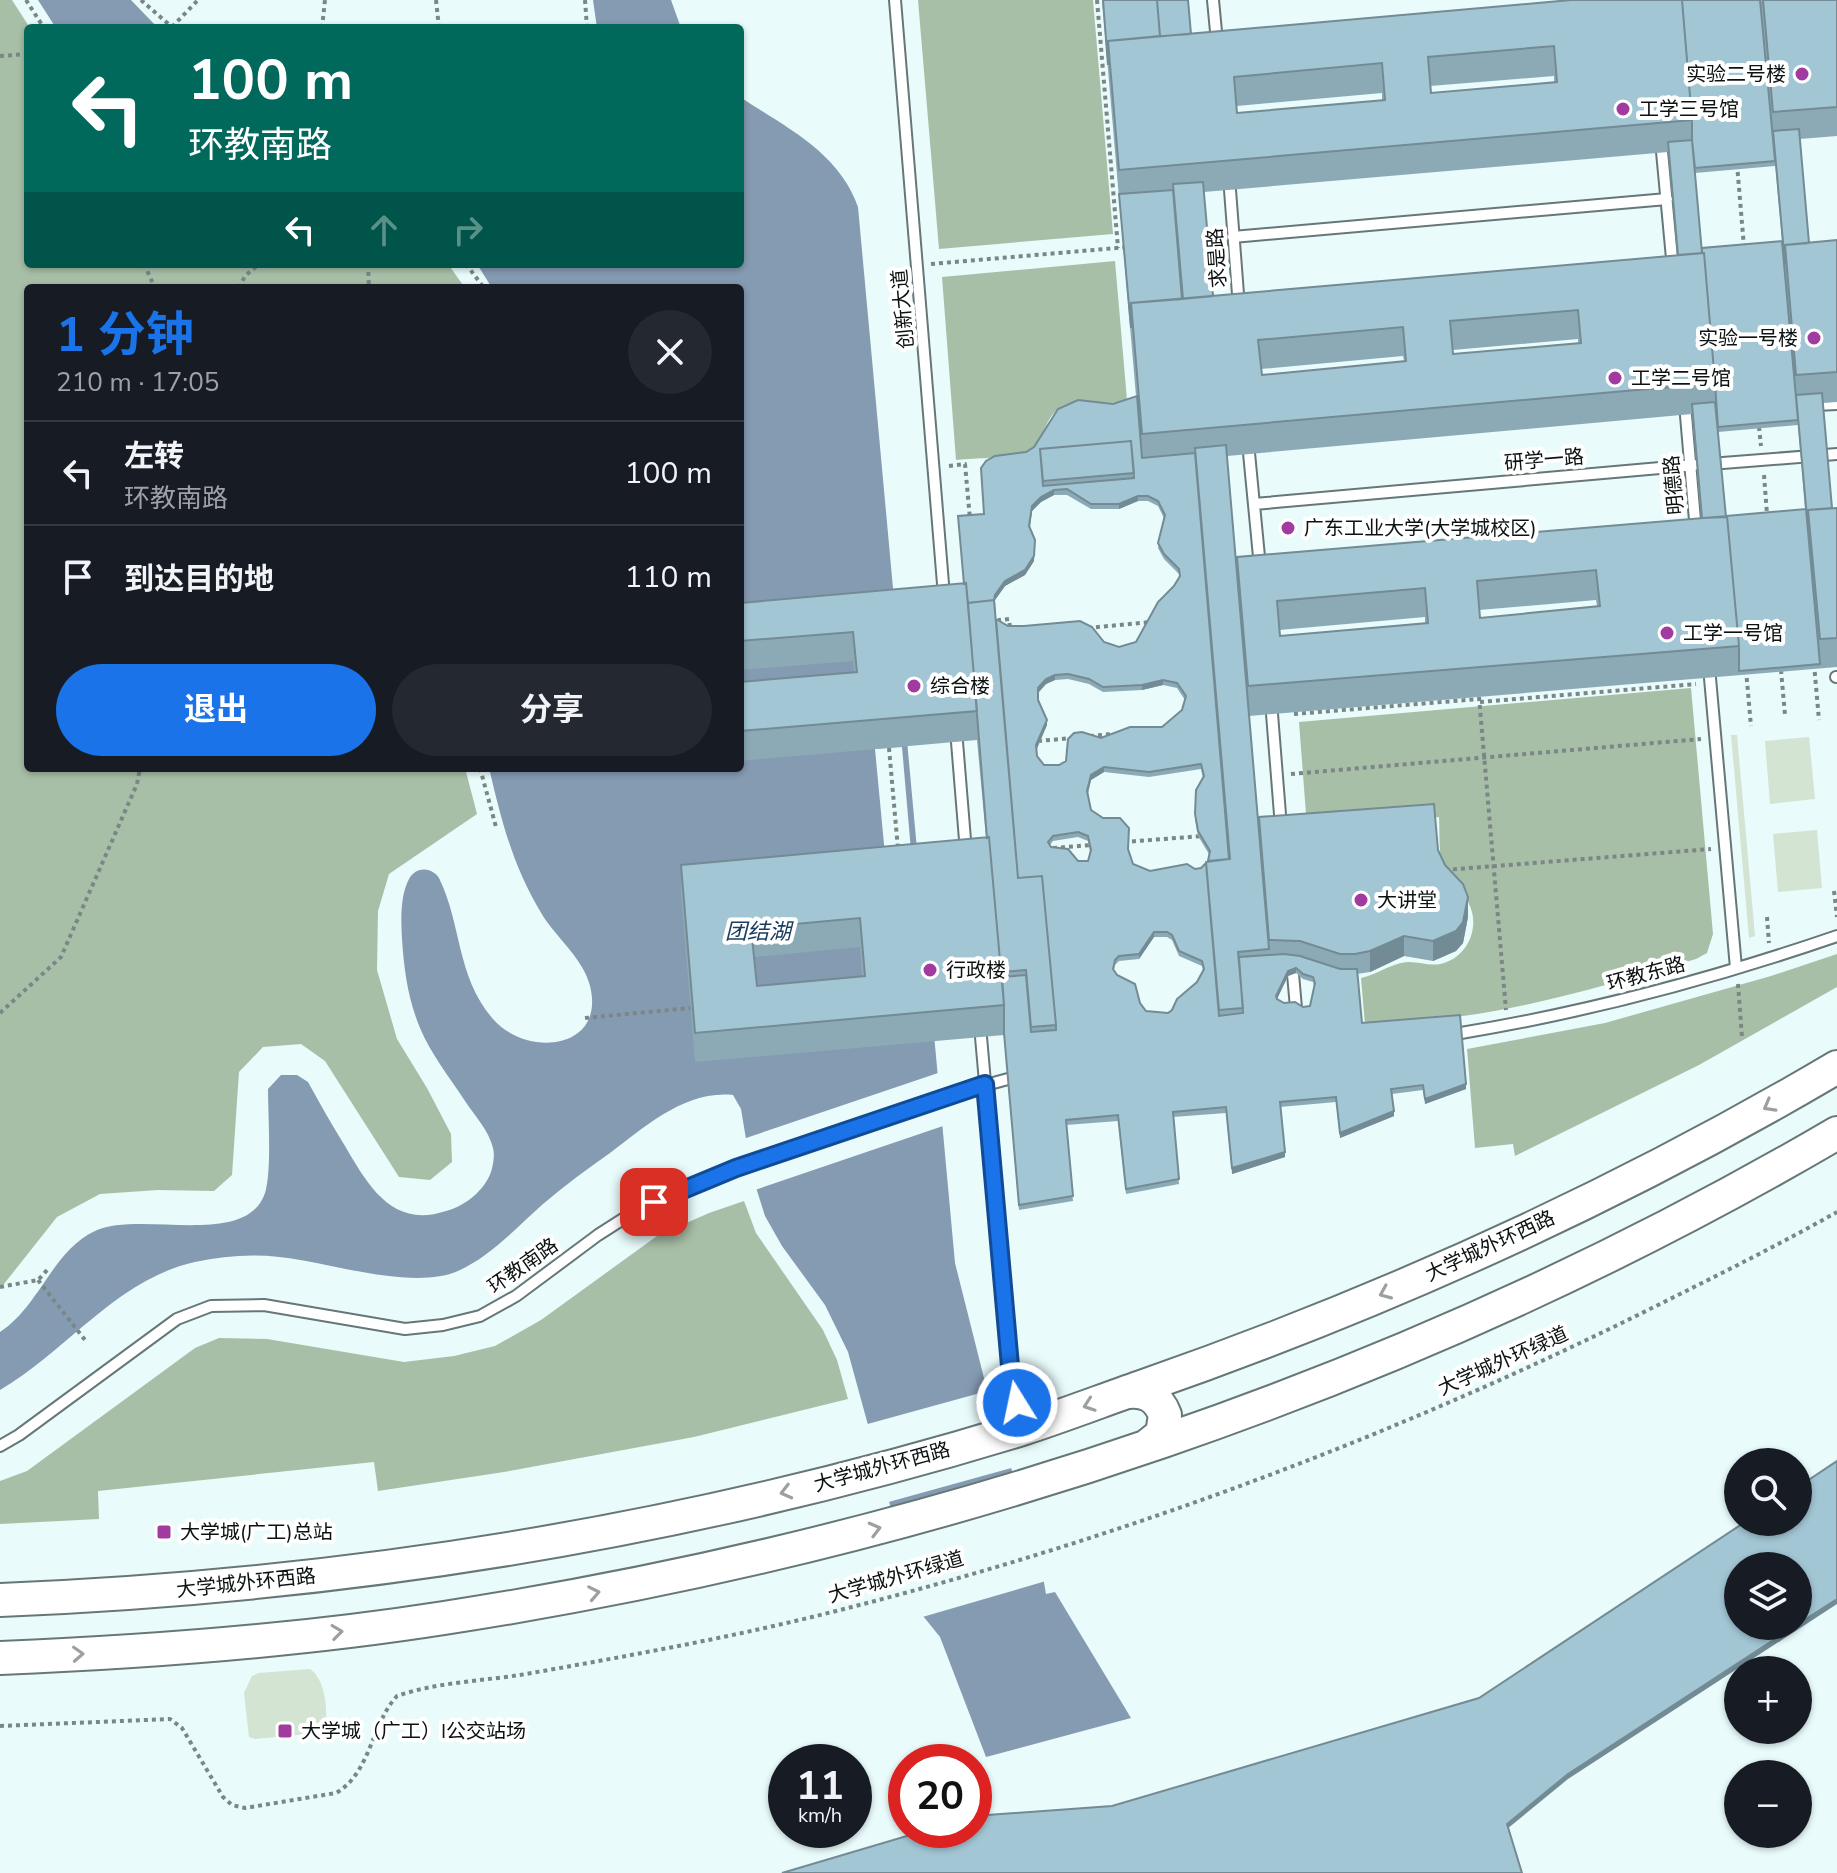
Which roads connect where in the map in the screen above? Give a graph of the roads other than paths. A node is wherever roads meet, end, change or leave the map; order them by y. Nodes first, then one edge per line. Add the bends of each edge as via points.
1 (895, 0) edge
2 (1213, 0) edge
3 (1219, 61) edge
4 (1660, 132) edge
5 (1230, 190) edge
6 (1667, 199) junction
7 (1233, 237) junction
8 (1673, 277) edge
9 (1240, 323) edge
10 (1684, 398) edge
11 (1837, 404) edge
12 (1816, 405) edge
13 (1249, 453) edge
14 (1837, 454) edge
15 (1691, 465) junction
16 (1254, 504) junction
17 (1697, 540) edge
18 (1262, 584) edge
19 (946, 615) edge
20 (1708, 661) edge
21 (1272, 714) edge
22 (957, 742) edge
23 (1282, 836) edge
24 (967, 869) edge
25 (1837, 936) edge
26 (1736, 968) junction
27 (1293, 974) edge
28 (1296, 1008) edge
29 (1461, 1033) edge
30 (981, 1037) edge
31 (1837, 1067) edge
32 (1008, 1079) edge
33 (985, 1084) junction
34 (1837, 1133) edge
35 (1128, 1392) junction
36 (1023, 1429) junction
37 (0, 1446) edge
38 (1147, 1446) junction
39 (0, 1600) edge
40 (0, 1658) edge

1 - 19 lane, 创新大道
2 - 3 lane
4 - 6 lane
5 - 7 lane, 求是路
6 - 7 lane
6 - 8 lane
7 - 9 lane, 求是路
10 - 15 lane, 明德路
11 - 12 lane
13 - 16 lane
14 - 15 lane, 研学一路
15 - 16 lane, 研学一路
15 - 17 lane, 明德路
16 - 18 lane
20 - 26 lane
21 - 23 lane
22 - 24 lane
25 - 26 lane, 环教东路
26 - 29 lane, 环教东路 via 1590,1008
27 - 28 lane
30 - 33 lane
31 -> 35 main road, 大学城外环西路 via 1672,1158 1455,1263 1300,1329
32 - 33 lane
33 - 36 lane via 1011,1377
33 - 37 lane, 环教南路 via 674,1192 598,1235 480,1316 405,1329 264,1305 211,1306 177,1319
34 - 38 main road via 1629,1245 1479,1316 1322,1382
35 -> 36 main road, 大学城外环西路
35 - 38 main road via 1147,1393 1162,1405 1162,1434
36 -> 39 main road, 大学城外环西路 via 783,1494 506,1550 241,1585
40 -> 38 main road via 246,1643 577,1596 870,1530 1047,1481

